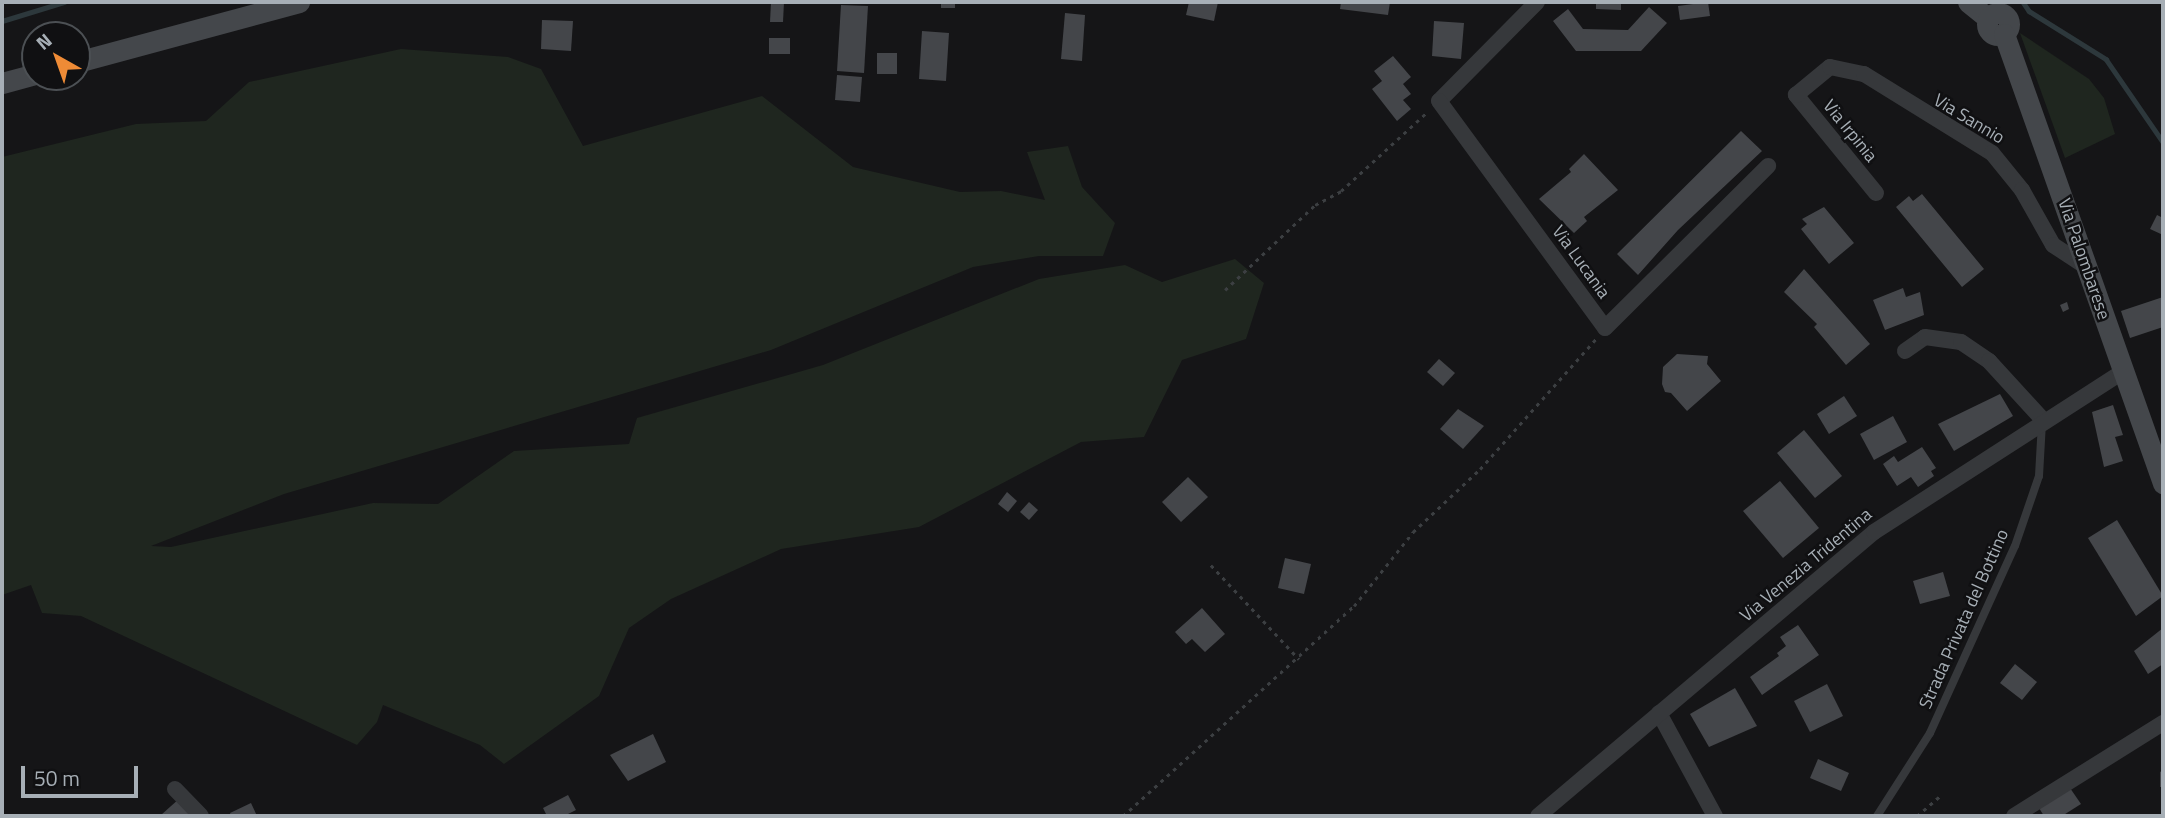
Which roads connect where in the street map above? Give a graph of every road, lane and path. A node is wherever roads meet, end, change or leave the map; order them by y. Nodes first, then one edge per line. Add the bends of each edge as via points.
1 (299, 2) edge
2 (1537, 2) edge
3 (1968, 2) edge
4 (2001, 17) edge
5 (91, 58) edge
6 (1830, 66) joint
7 (21, 78) edge
8 (2, 83) edge
9 (1439, 101) junction
10 (1768, 166) dead end
11 (1876, 193) dead end
12 (2088, 268) junction
13 (1225, 290) dead end
14 (1605, 328) junction
15 (1905, 351) dead end
16 (2121, 373) junction
17 (2043, 421) junction
18 (2163, 484) edge
19 (1210, 565) dead end
20 (1298, 659) junction
21 (1658, 713) junction
22 (2163, 723) edge
23 (175, 789) dead end
24 (1940, 796) dead end
25 (201, 816) edge
26 (1123, 816) edge
27 (1538, 816) edge
28 (1715, 816) edge
29 (1877, 816) edge
30 (1917, 816) edge
31 (2014, 816) edge

1 - 5 main road
2 - 9 street
3 - 4 main road
4 - 12 main road, Via Palombarese
6 - 11 street, Via Irpinia via 1796,95
6 - 12 street, Via Sannio via 1864,74 1992,153 2022,190 2053,245
7 - 8 main road
9 - 13 path via 1340,191 1315,205
9 - 14 street, Via Lucania
10 - 14 street, Via Lucania
12 - 16 main road, Via Palombarese
14 - 20 path via 1480,470 1413,532 1354,606
15 - 17 street via 1925,337 1961,342 1989,361
16 - 17 street, Via Venezia Tridentina
16 - 18 main road, Via Palombarese
17 - 21 street, Via Venezia Tridentina via 1874,532
17 - 29 lane, Strada Privata del Bottino via 2039,476 2015,546 1930,733
19 - 20 path
20 - 26 path
21 - 27 street, Via Venezia Tridentina
21 - 28 street
22 - 31 street
23 - 25 street
24 - 30 path

